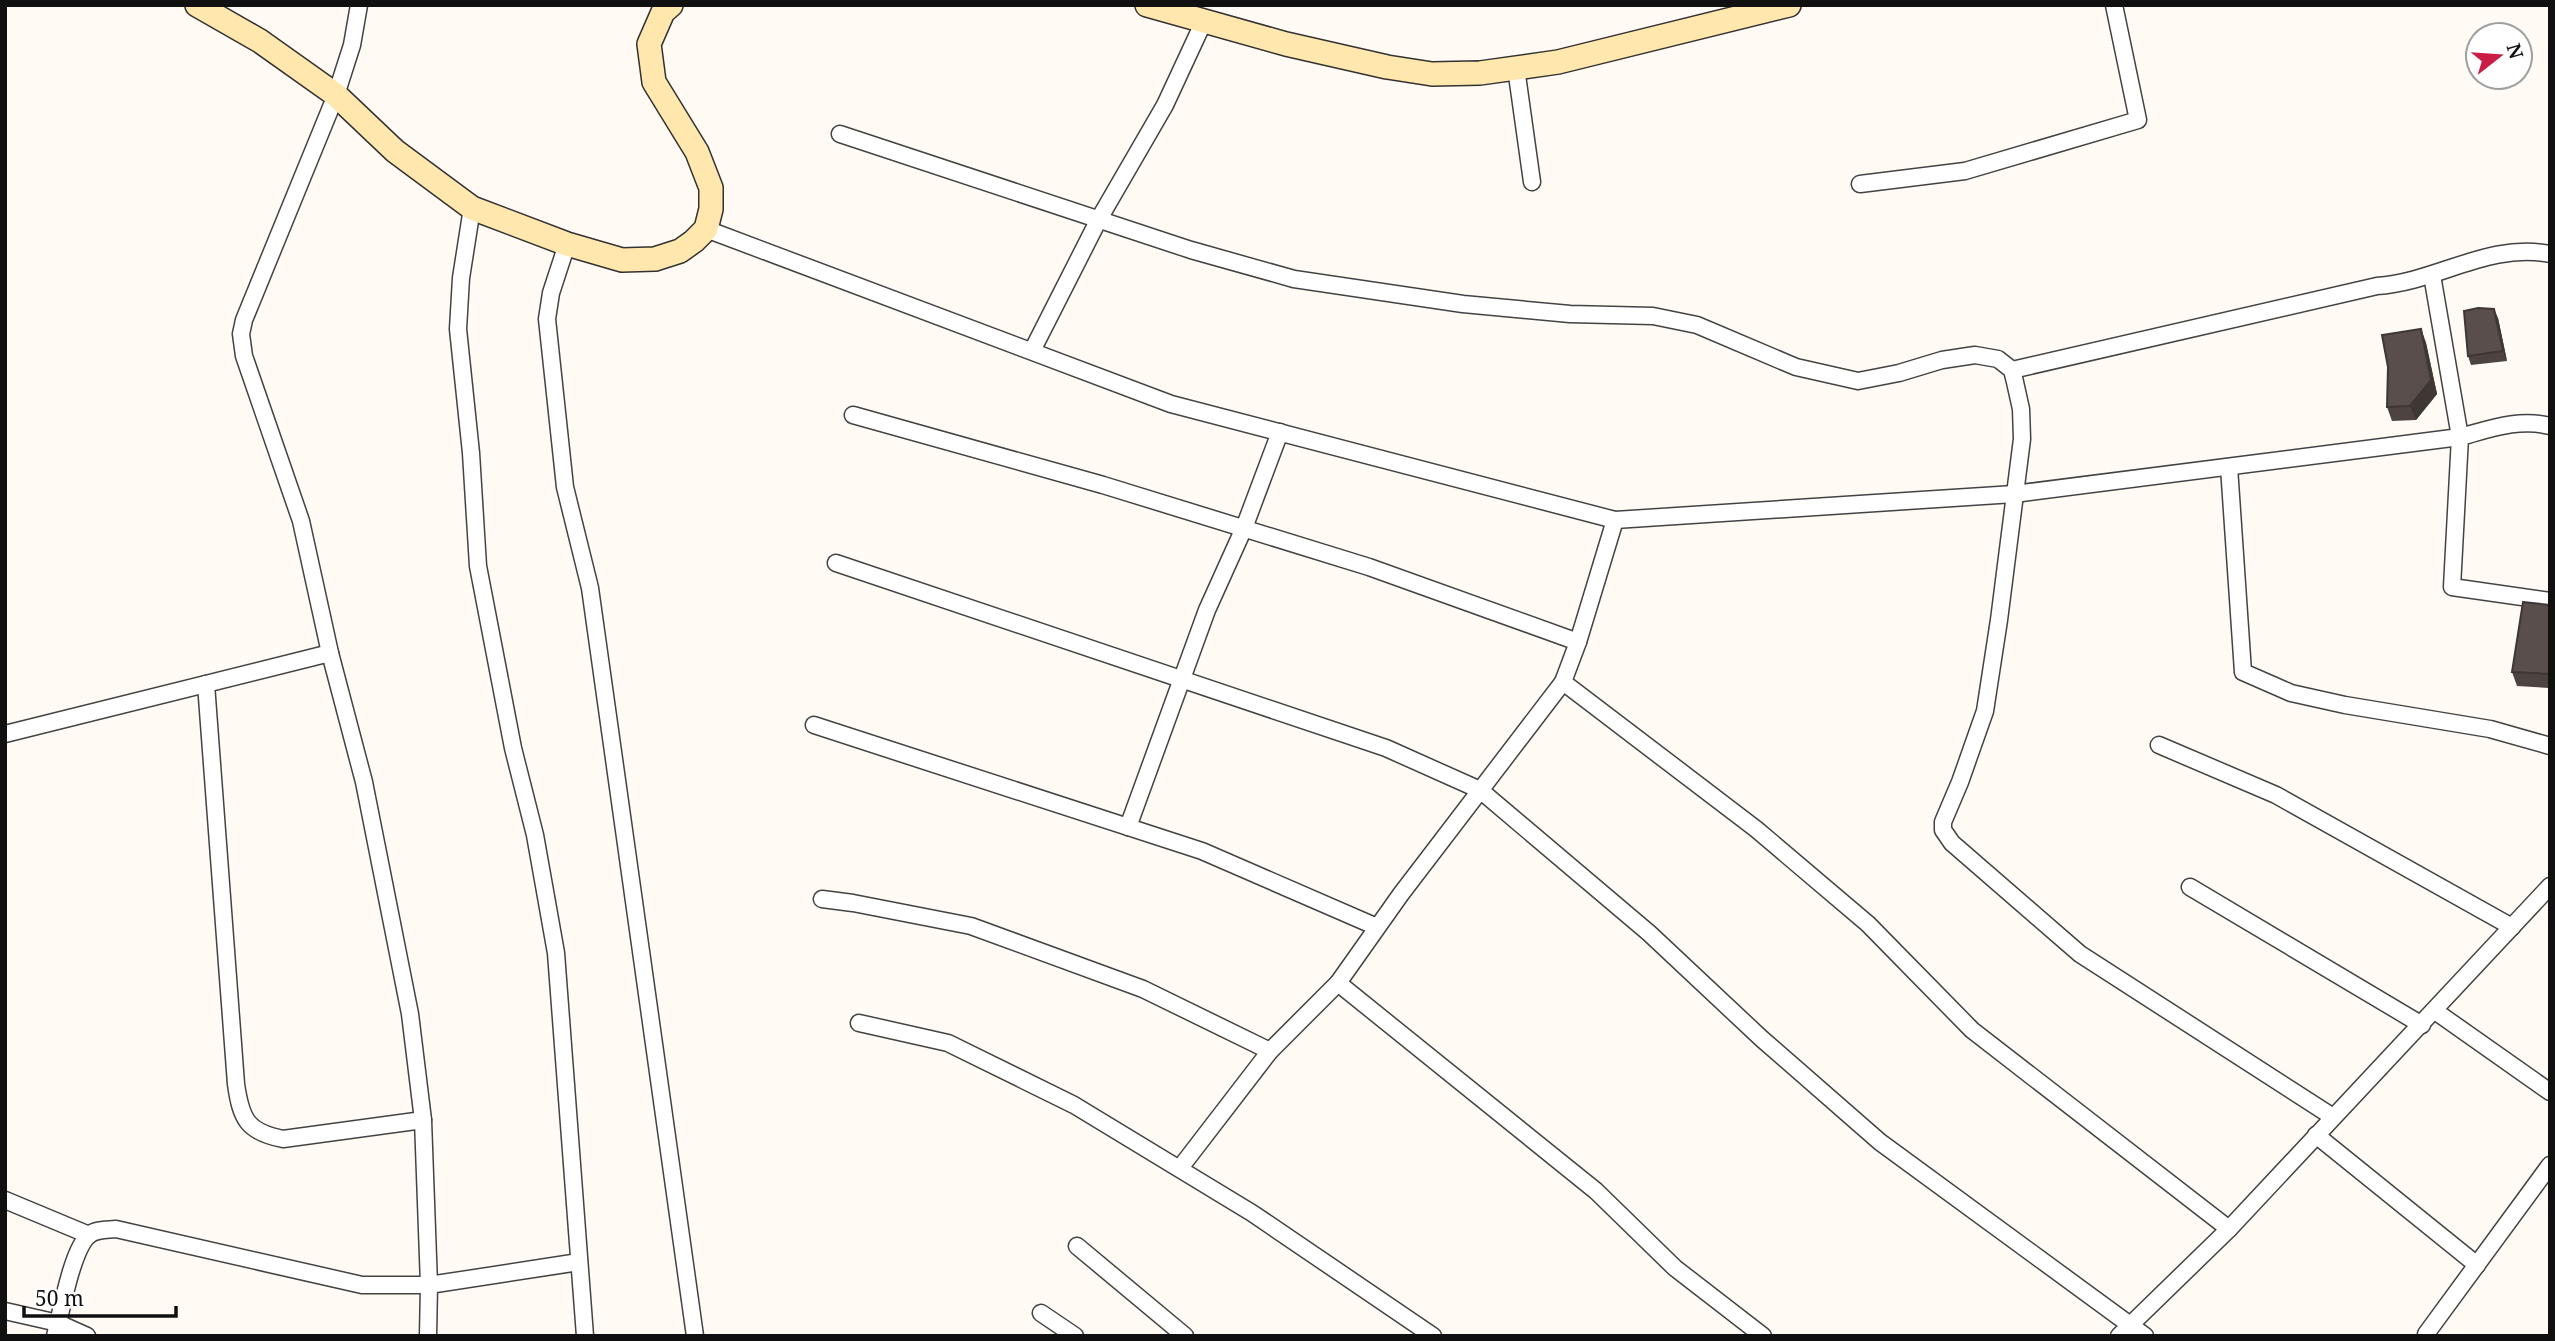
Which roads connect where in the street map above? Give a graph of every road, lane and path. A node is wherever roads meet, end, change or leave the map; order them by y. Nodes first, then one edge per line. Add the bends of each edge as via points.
1 (197, 5) edge
2 (359, 5) edge
3 (671, 5) edge
4 (1147, 5) edge
5 (1789, 5) edge
6 (2114, 5) edge
7 (1204, 21) junction
8 (1516, 68) junction
9 (336, 95) junction
10 (840, 134) dead end
11 (1532, 182) dead end
12 (1860, 184) dead end
13 (472, 208) junction
14 (1099, 219) junction
15 (706, 229) junction
16 (567, 244) junction
17 (2550, 254) edge
18 (2432, 275) junction
19 (1032, 351) junction
20 (2012, 370) junction
21 (853, 415) dead end
22 (2550, 426) edge
23 (1280, 432) junction
24 (2460, 436) junction
25 (2229, 467) junction
26 (2014, 494) junction
27 (1615, 520) junction
28 (1244, 528) junction
29 (836, 562) dead end
30 (2550, 601) edge
31 (1578, 642) junction
32 (330, 653) junction
33 (1181, 679) junction
34 (1563, 682) junction
35 (206, 684) junction
36 (814, 725) dead end
37 (5, 734) edge
38 (2159, 745) dead end
39 (2550, 746) edge
40 (1480, 790) junction
41 (1128, 827) junction
42 (2550, 886) edge
43 (2190, 887) dead end
44 (822, 899) dead end
45 (1377, 927) junction
46 (2512, 927) junction
47 (1338, 983) junction
48 (2435, 1011) junction
49 (859, 1023) dead end
50 (2422, 1025) junction
51 (1270, 1051) junction
52 (2550, 1092) edge
53 (2333, 1117) junction
54 (423, 1120) junction
55 (2316, 1135) junction
56 (2550, 1165) edge
57 (1180, 1168) junction
58 (5, 1199) edge
59 (2229, 1229) junction
60 (89, 1235) junction
61 (1077, 1246) dead end
62 (579, 1262) junction
63 (2477, 1265) junction
64 (429, 1285) junction
65 (5, 1311) edge
66 (1041, 1313) dead end
67 (56, 1329) edge
68 (2124, 1331) edge
69 (1424, 1333) edge
70 (2426, 1334) dead end
71 (87, 1336) edge
72 (428, 1336) edge
73 (585, 1336) edge
74 (695, 1336) edge
75 (1075, 1336) edge
76 (1185, 1336) edge
77 (1763, 1336) edge
78 (2144, 1336) edge

1 - 9 street via 260,41
2 - 9 street
3 - 15 street via 663,12 649,44 654,82 697,152 711,188
4 - 7 street
5 - 8 street via 1583,57
6 - 12 street via 2138,120 1965,171
7 - 8 street via 1298,47 1432,74
7 - 14 street via 1165,105
8 - 11 street
9 - 13 street via 395,151
9 - 32 street via 241,334 244,356 301,521
10 - 14 street
13 - 16 street
13 - 62 street via 458,329 478,566 556,953
14 - 19 street
14 - 20 street via 1294,279 1463,304 1653,316 1698,325 1796,368 1858,381 1975,355 1998,359
15 - 16 street via 680,251 655,259 622,260
15 - 19 street
16 - 74 street via 547,319 555,403 565,487 590,588
17 - 18 street via 2512,251
18 - 20 street
18 - 24 street
19 - 23 street via 1171,404
20 - 26 street via 2022,439
21 - 28 street
22 - 24 street via 2513,423
23 - 27 street
23 - 28 street
24 - 25 street
24 - 30 street via 2452,587
25 - 26 street
25 - 39 street via 2243,672 2291,693 2490,729
26 - 27 street
26 - 53 street via 1985,711 1942,822 1943,830 1952,843 2080,954
27 - 31 street
28 - 31 street
28 - 33 street
29 - 33 street
31 - 34 street
32 - 35 street
32 - 54 street via 367,795 410,1014
33 - 40 street via 1386,748
33 - 41 street
34 - 40 street
34 - 59 street via 1756,829 1868,924 1972,1030
35 - 37 street
35 - 54 street via 236,1084 247,1124 263,1135 283,1139
36 - 41 street
38 - 46 street via 2276,794
40 - 45 street
40 - 68 street via 1648,933 1880,1142
41 - 45 street via 1202,850
42 - 46 street
43 - 50 street
44 - 51 street via 971,926 1143,989
45 - 47 street
46 - 48 street
47 - 51 street
47 - 77 street via 1596,1191 1675,1268
48 - 50 street
48 - 52 street
49 - 57 street via 948,1044 1074,1105
50 - 53 street
51 - 57 street
53 - 55 street
54 - 64 street
55 - 59 street
55 - 63 street
56 - 63 street
57 - 69 street
58 - 60 street
59 - 68 street
60 - 64 street via 116,1229 362,1284
60 - 67 street via 78,1251
61 - 76 street
62 - 64 street
62 - 73 street
63 - 70 street
64 - 72 street
65 - 67 street
66 - 75 street
67 - 71 street
68 - 78 street

